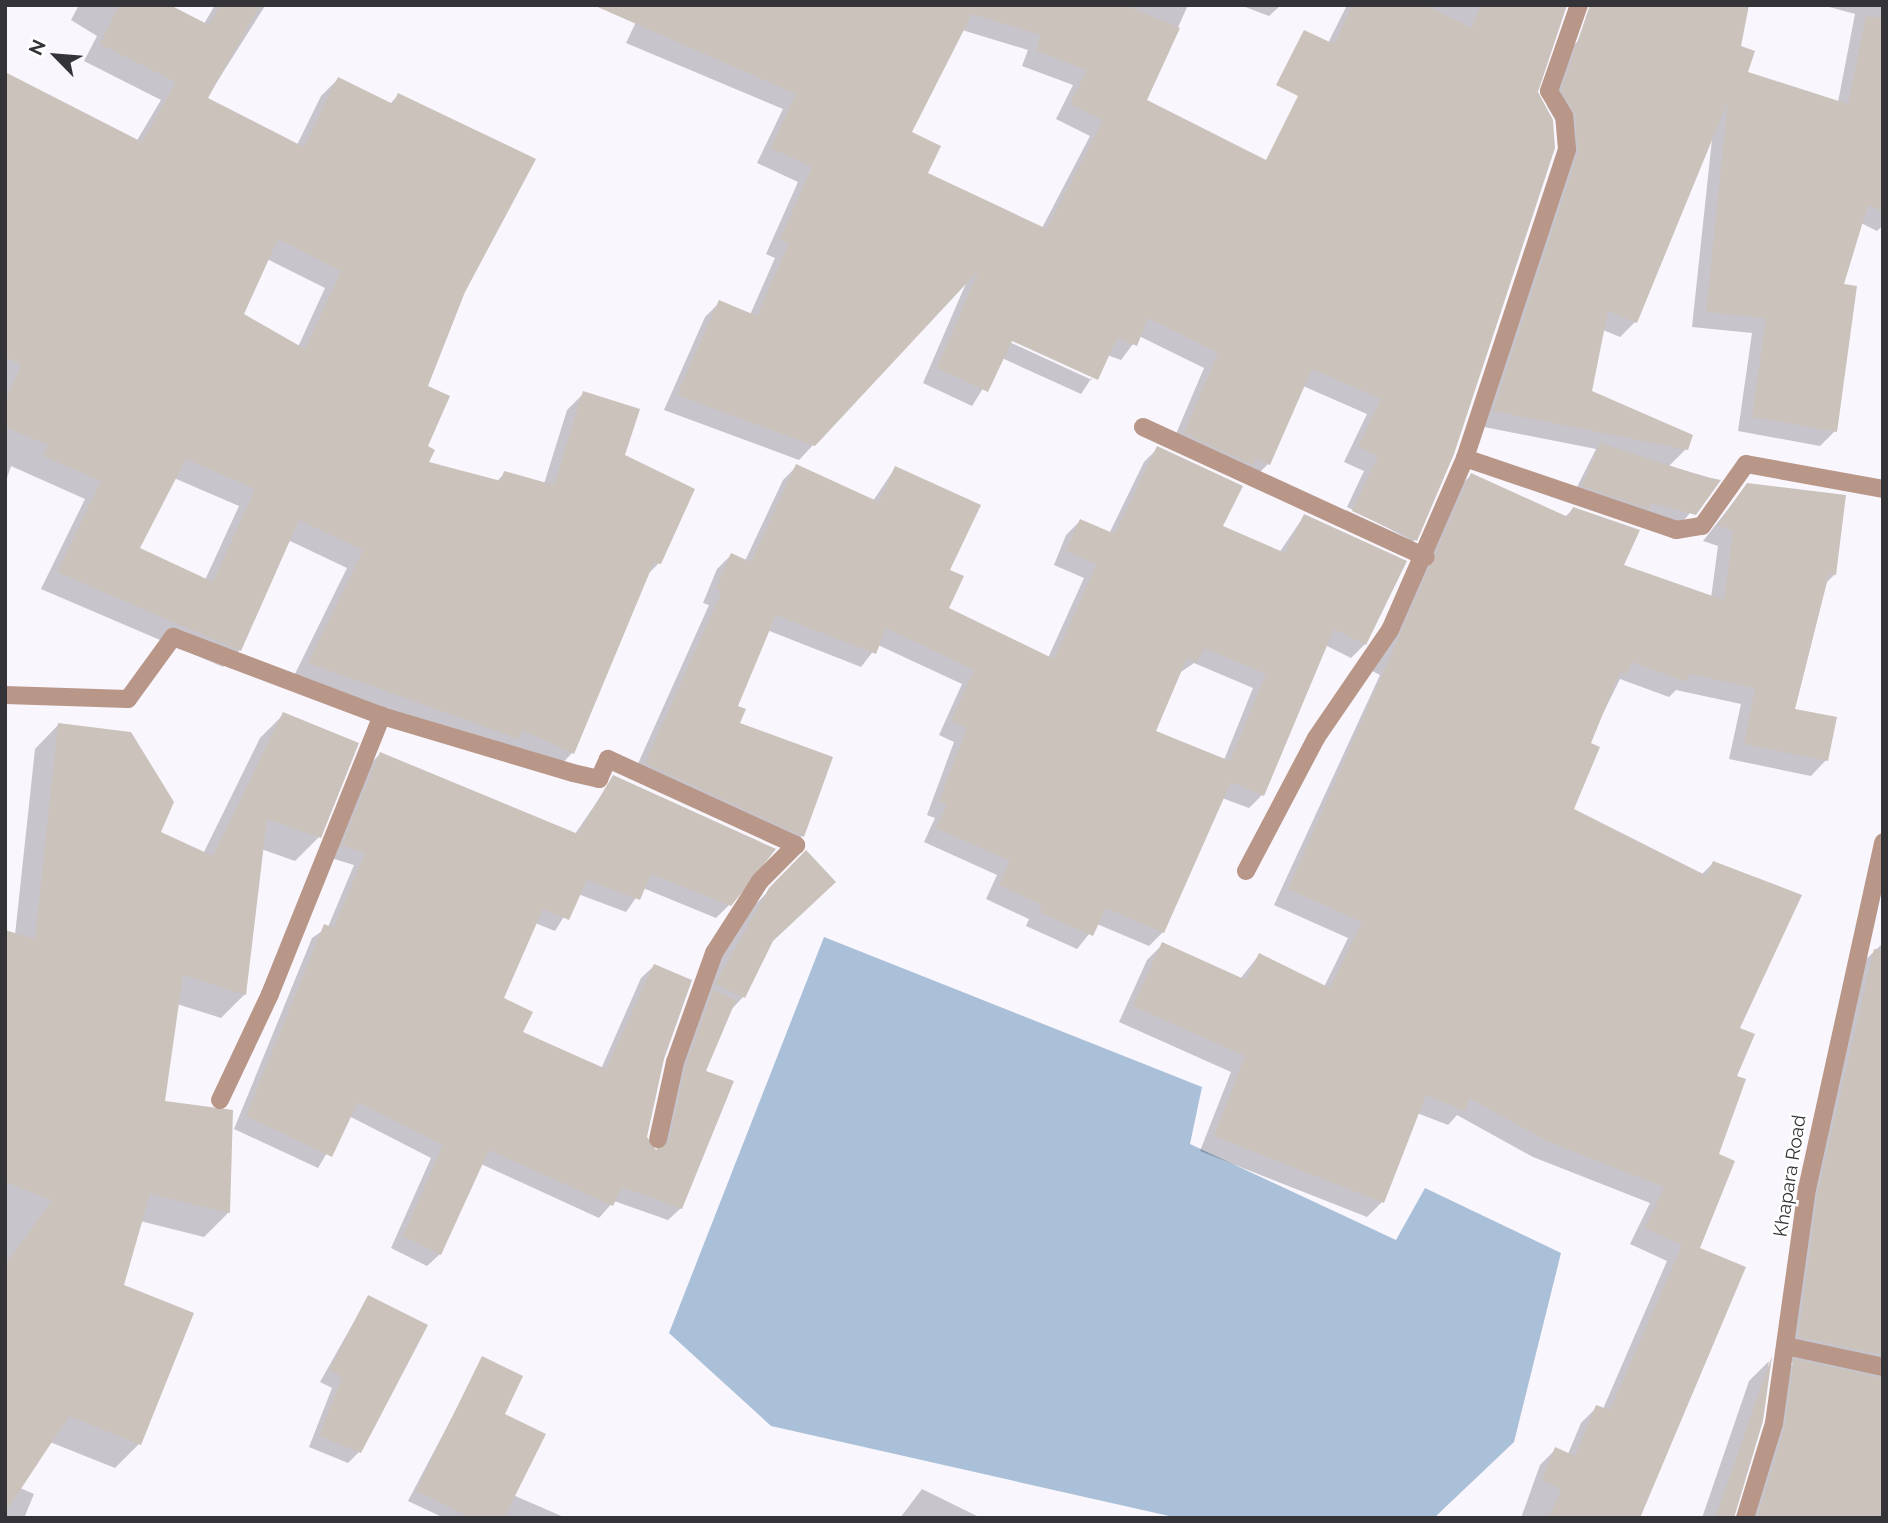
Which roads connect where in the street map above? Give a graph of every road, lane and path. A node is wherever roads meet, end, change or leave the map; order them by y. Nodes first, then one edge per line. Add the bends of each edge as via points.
1 (1579, 5) edge
2 (1143, 427) dead end
3 (1465, 458) junction
4 (1883, 489) edge
5 (1425, 557) junction
6 (5, 695) edge
7 (382, 716) junction
8 (1883, 842) edge
9 (1247, 871) dead end
10 (220, 1100) dead end
11 (658, 1139) dead end
12 (1786, 1346) junction
13 (1883, 1367) edge
14 (1745, 1518) edge

1 - 3 street via 1549,91 1564,116 1567,149
2 - 5 street
3 - 4 street via 1676,530 1702,526 1746,464
3 - 5 street
5 - 9 street via 1390,630 1317,738
6 - 7 street via 128,699 173,638
7 - 10 street via 270,994
7 - 11 street via 599,779 608,759 796,845 760,881 714,953 675,1062
8 - 12 street, Khapara Road via 1833,1052
12 - 13 street
12 - 14 street, Khapara Road via 1774,1423

